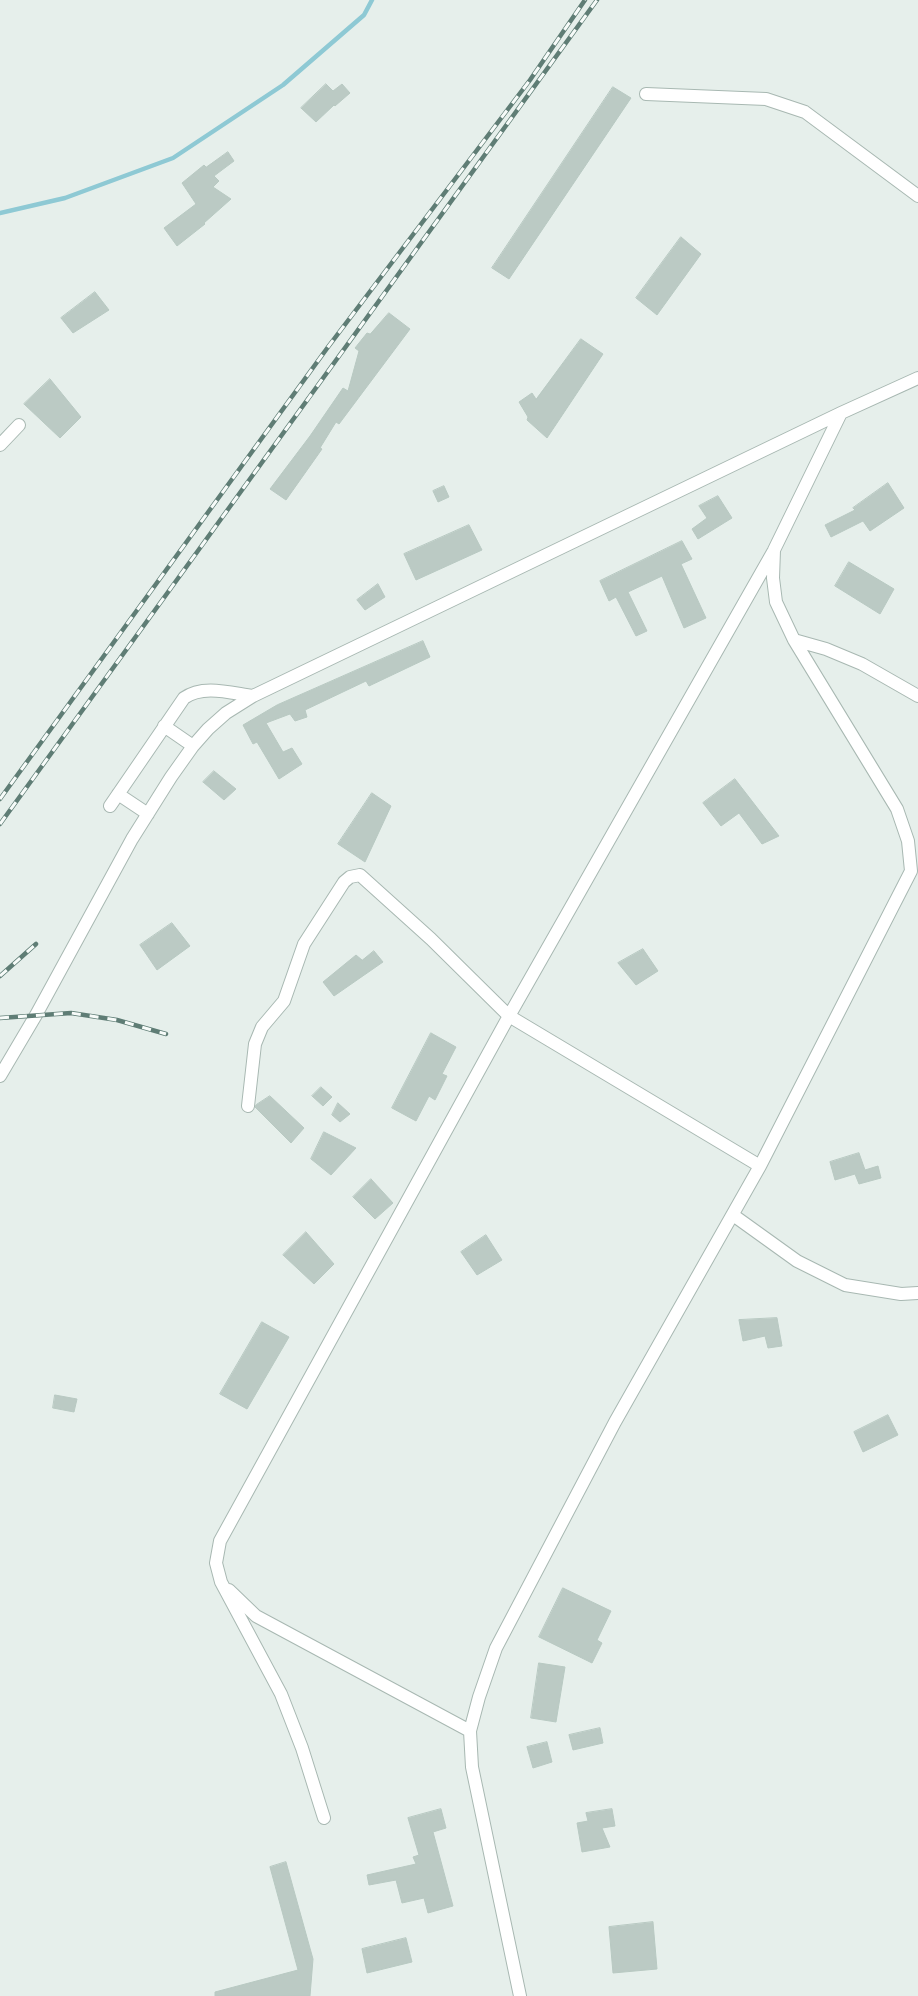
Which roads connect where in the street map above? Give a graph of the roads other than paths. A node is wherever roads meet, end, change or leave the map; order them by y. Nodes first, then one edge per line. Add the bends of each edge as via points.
1 (646, 94) dead end
2 (918, 196) edge
3 (918, 378) edge
4 (841, 412) junction
5 (19, 425) dead end
6 (0, 445) edge
7 (774, 550) junction
8 (794, 640) junction
9 (253, 696) junction
10 (918, 696) edge
11 (164, 726) junction
12 (193, 746) junction
13 (118, 794) junction
14 (110, 806) dead end
15 (148, 814) junction
16 (510, 1016) junction
17 (0, 1076) edge
18 (248, 1106) dead end
19 (760, 1166) junction
20 (733, 1215) junction
21 (918, 1293) edge
22 (221, 1582) junction
23 (470, 1731) junction
24 (324, 1818) dead end
25 (520, 1996) edge

1 - 2 street via 766,99 805,112
3 - 4 street
4 - 7 street
4 - 9 street
5 - 6 street
7 - 8 street via 773,578 776,602
7 - 16 street
8 - 10 street via 826,649 862,664
8 - 19 street via 897,808 908,841 911,871
9 - 11 street via 207,690 192,692 184,698
9 - 12 street via 226,713
11 - 12 street
11 - 13 street
12 - 15 street
13 - 14 street
13 - 15 street
15 - 17 street
16 - 18 street via 360,875 350,877 344,882 304,944 284,1001 262,1027 255,1044
16 - 19 street
16 - 22 street via 220,1541 216,1563
19 - 20 street
20 - 21 street via 797,1261 845,1285 901,1294
20 - 23 street via 615,1422 496,1648
22 - 23 street via 256,1616
22 - 24 street via 280,1694 302,1748
23 - 25 street via 472,1767

